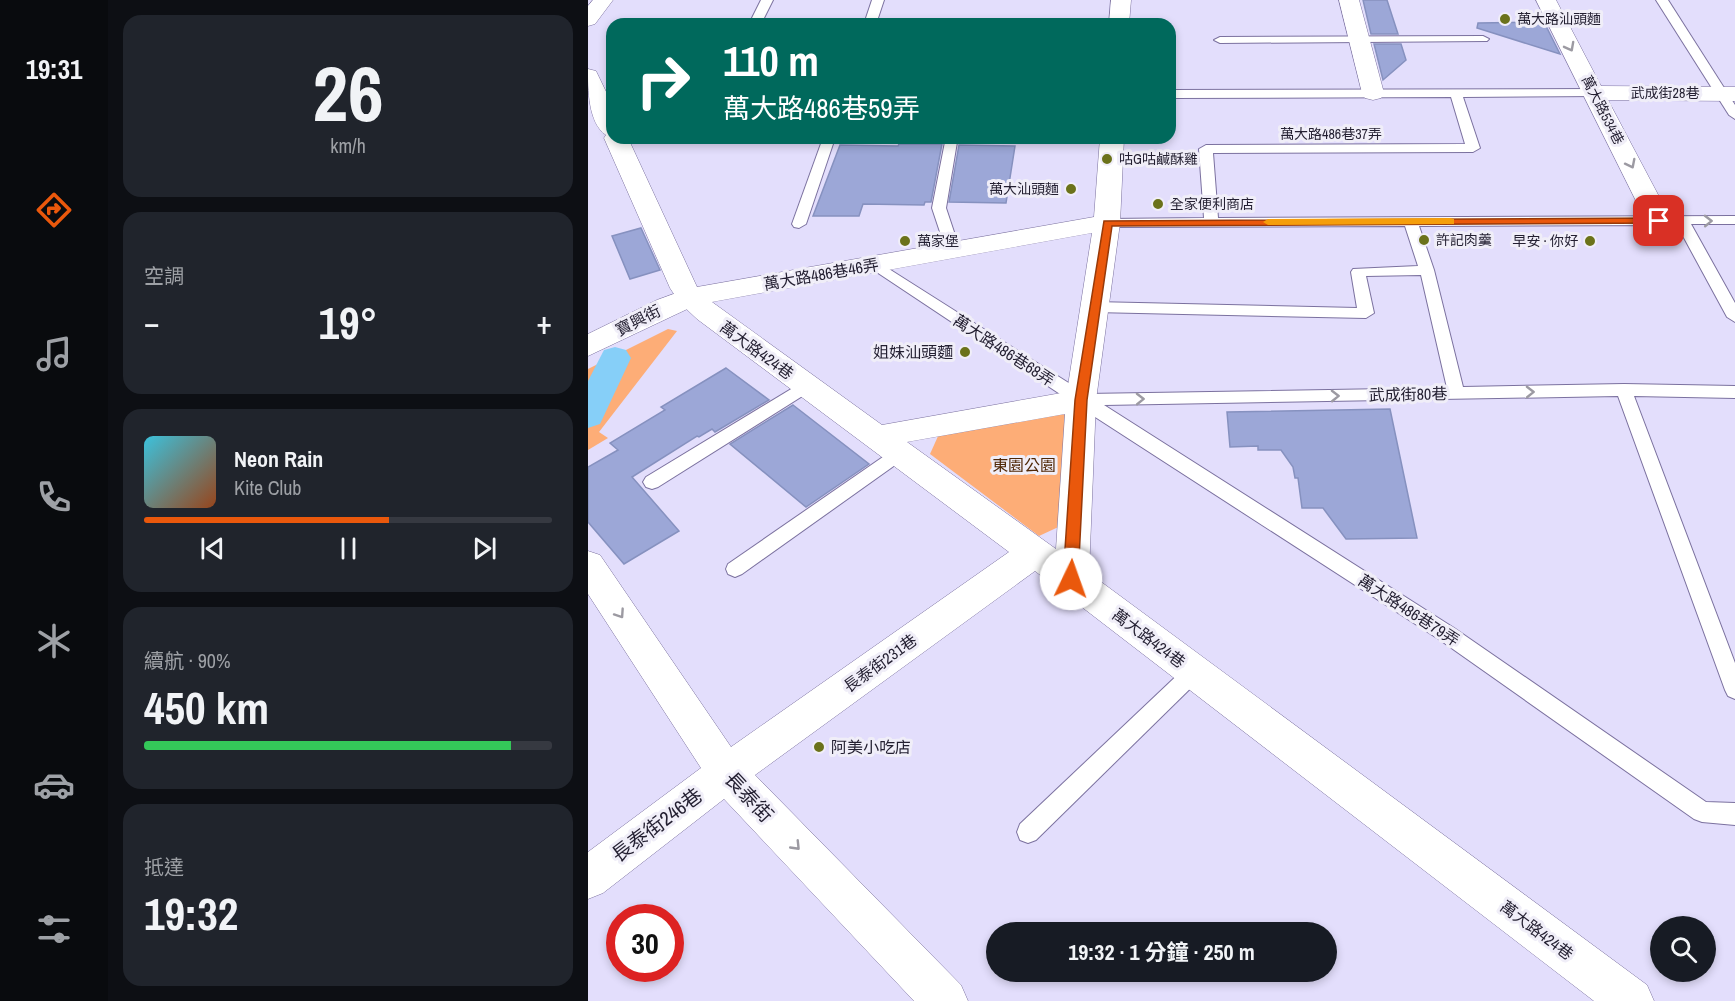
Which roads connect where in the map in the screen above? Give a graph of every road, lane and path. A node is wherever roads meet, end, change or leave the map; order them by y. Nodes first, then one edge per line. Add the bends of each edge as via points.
1 (603, 0) edge
2 (767, 0) edge
3 (878, 0) edge
4 (1120, 0) edge
5 (1349, 0) edge
6 (1545, 0) edge
7 (1662, 0) edge
8 (758, 18) edge
9 (872, 18) edge
10 (1119, 18) edge
11 (588, 20) edge
12 (1483, 39) dead end
13 (1220, 40) dead end
14 (1359, 40) junction
15 (598, 86) edge
16 (1373, 93) junction
17 (1456, 93) junction
18 (1595, 93) junction
19 (1176, 94) edge
20 (1728, 94) edge
21 (606, 111) edge
22 (1735, 116) edge
23 (619, 144) edge
24 (828, 144) edge
25 (951, 144) edge
26 (1112, 144) edge
27 (1735, 220) edge
28 (1670, 221) junction
29 (1212, 222) junction
30 (1411, 222) junction
31 (1107, 223) junction
32 (799, 224) dead end
33 (953, 250) junction
34 (873, 265) junction
35 (1427, 270) junction
36 (690, 297) junction
37 (1094, 307) junction
38 (1735, 317) edge
39 (588, 345) edge
40 (806, 386) junction
41 (1624, 390) junction
42 (1735, 392) edge
43 (1456, 393) junction
44 (1081, 400) junction
45 (887, 446) junction
46 (652, 482) dead end
47 (1034, 553) junction
48 (588, 565) edge
49 (735, 569) dead end
50 (1071, 579) junction
51 (1194, 672) junction
52 (1735, 690) edge
53 (726, 773) junction
54 (1735, 814) edge
55 (1028, 832) dead end
56 (588, 878) edge
57 (945, 1001) edge
58 (1631, 1001) edge

1 - 11 street
2 - 8 lane
3 - 9 lane
4 - 10 street
5 - 14 street
6 -> 18 street, 萬大路534巷
7 - 20 lane
12 - 14 lane
13 - 14 lane
14 - 16 street
15 - 21 street
16 - 17 lane
16 - 19 lane
17 - 18 lane
17 - 29 lane, 萬大路486巷37弄 via 1473,148 1206,149
18 - 20 street, 武成街28巷
18 -> 28 street, 萬大路534巷
20 - 22 lane
23 - 36 street, 萬大路424巷
24 - 32 lane
25 - 33 lane via 939,208
26 - 31 street
28 -> 27 lane
28 - 30 lane
28 - 38 lane
29 - 30 lane
29 - 31 lane
30 - 35 lane
31 - 33 street, 萬大路486巷46弄
31 - 37 street
33 - 34 street, 萬大路486巷46弄
34 - 36 street, 萬大路486巷46弄
34 - 44 lane, 萬大路486巷68弄
35 - 37 lane via 1358,272 1366,313
35 - 43 lane
36 - 39 street, 寶興街
36 - 40 street, 萬大路424巷
37 - 44 street
40 - 45 street, 萬大路424巷
40 - 46 lane
41 - 42 lane, 武成街80巷
43 -> 41 lane, 武成街80巷
41 - 52 lane
44 -> 43 lane, 武成街80巷
44 - 45 street, 萬大路486巷68弄
44 - 50 street
44 - 54 lane, 萬大路486巷79弄 via 1447,633 1702,812
45 - 47 street, 萬大路424巷
45 - 49 lane
47 - 50 street, 萬大路424巷
47 - 53 street, 長泰街231巷
48 -> 53 street, 長泰街
50 - 51 street, 萬大路424巷
51 - 55 lane
51 - 58 street, 萬大路424巷
53 - 56 street, 長泰街246巷
53 -> 57 street, 長泰街

